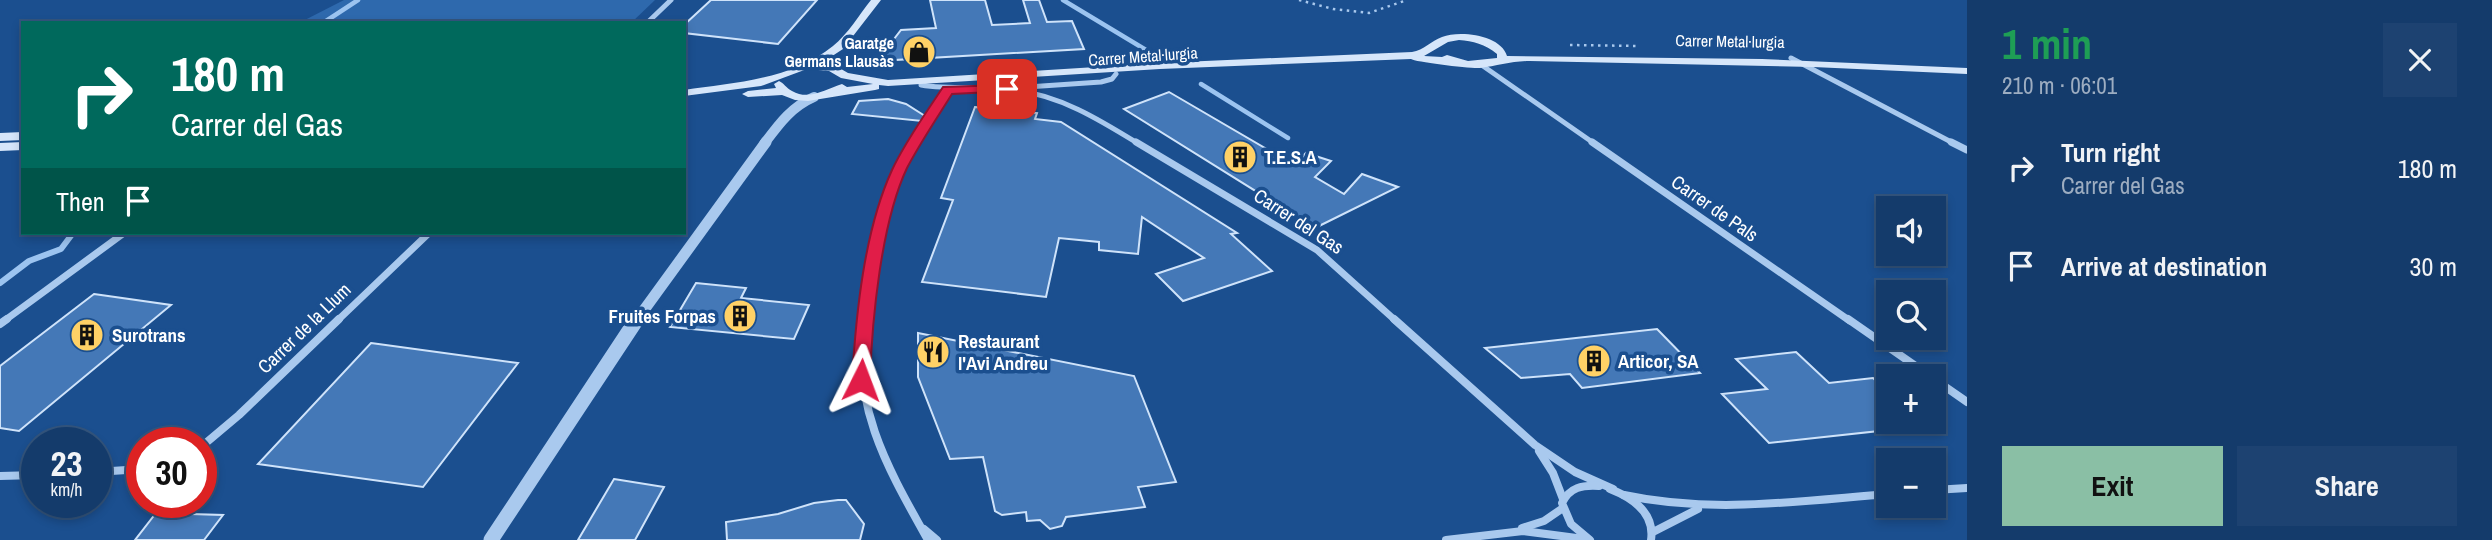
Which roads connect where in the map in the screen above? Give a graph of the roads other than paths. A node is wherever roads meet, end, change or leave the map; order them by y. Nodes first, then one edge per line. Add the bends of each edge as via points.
1 (671, 0) edge
2 (876, 0) edge
3 (649, 21) edge
4 (1438, 46) junction
5 (1494, 46) junction
6 (839, 47) junction
7 (1502, 60) junction
8 (1454, 61) junction
9 (1795, 61) junction
10 (1483, 66) junction
11 (804, 67) junction
12 (1967, 68) edge
13 (785, 74) junction
14 (842, 74) junction
15 (1116, 74) junction
16 (922, 85) junction
17 (1007, 89) junction
18 (746, 90) junction
19 (948, 90) junction
20 (786, 92) junction
21 (834, 92) junction
22 (686, 93) edge
23 (814, 97) junction
24 (686, 102) edge
25 (784, 117) junction
26 (21, 136) edge
27 (0, 137) edge
28 (21, 146) edge
29 (0, 147) edge
30 (1967, 150) edge
31 (121, 235) edge
32 (427, 235) edge
33 (0, 324) edge
34 (1912, 364) edge
35 (1946, 388) edge
36 (1967, 402) edge
37 (217, 434) edge
38 (1535, 445) junction
39 (21, 475) edge
40 (0, 476) edge
41 (1967, 488) edge
42 (1612, 489) junction
43 (1946, 489) edge
44 (1624, 495) junction
45 (1876, 495) edge
46 (1563, 503) junction
47 (1698, 508) junction
48 (918, 523) junction
49 (1504, 532) junction
50 (1652, 536) edge
51 (491, 540) edge
52 (928, 540) edge
53 (937, 540) edge
54 (1446, 540) edge
55 (1590, 540) edge

1 - 3 street
2 - 6 main road
4 - 5 main road, Carrer Metal·lurgia via 1460,38
4 - 8 main road
4 - 14 main road, Carrer Metal·lurgia via 1415,55 888,83
5 - 7 main road
5 - 9 main road, Carrer Metal·lurgia via 1528,54
6 - 11 main road
6 - 14 main road via 837,61
7 - 9 main road, Carrer Metal·lurgia
7 - 10 main road, Carrer Metal·lurgia
8 - 10 main road, Carrer Metal·lurgia
8 - 15 main road, Carrer Metal·lurgia via 1324,62
9 - 12 main road, Carrer Metal·lurgia
9 - 30 street
10 - 34 street, Carrer de Pals
11 - 13 main road
11 - 14 main road, Carrer Metal·lurgia via 821,66
13 - 18 main road
13 - 20 main road via 779,83
14 - 21 main road via 845,83
15 - 16 main road, Carrer Metal·lurgia
15 - 17 street via 1101,82
16 - 19 street, Carrer del Gas
16 - 21 main road, Carrer Metal·lurgia
17 - 19 street, Carrer del Gas
17 - 38 street, Carrer del Gas via 1082,110 1317,250
18 - 20 main road
18 - 22 main road
18 - 24 main road
19 - 48 street via 894,183 864,323 861,380 869,414 894,480
20 - 23 main road
20 - 25 street
21 - 23 main road, Carrer Metal·lurgia
23 - 25 street
25 - 51 street via 658,288
26 - 27 main road
28 - 29 main road
31 - 33 street
32 - 37 street, Carrer de la Llum
35 - 36 street, Carrer de Pals
38 - 42 street, Carrer del Gas via 1575,472
38 - 46 street, Carrer del Gas via 1548,463
39 - 40 street
41 - 43 street
42 - 44 street, Carrer del Gas
42 - 46 street via 1573,488
44 - 47 street
44 - 50 street via 1642,508 1652,524
45 - 47 street
46 - 49 street via 1544,521
46 - 55 street, Carrer del Gas via 1571,524
47 - 50 street
48 - 52 street
48 - 53 street
49 - 54 street
49 - 55 street

